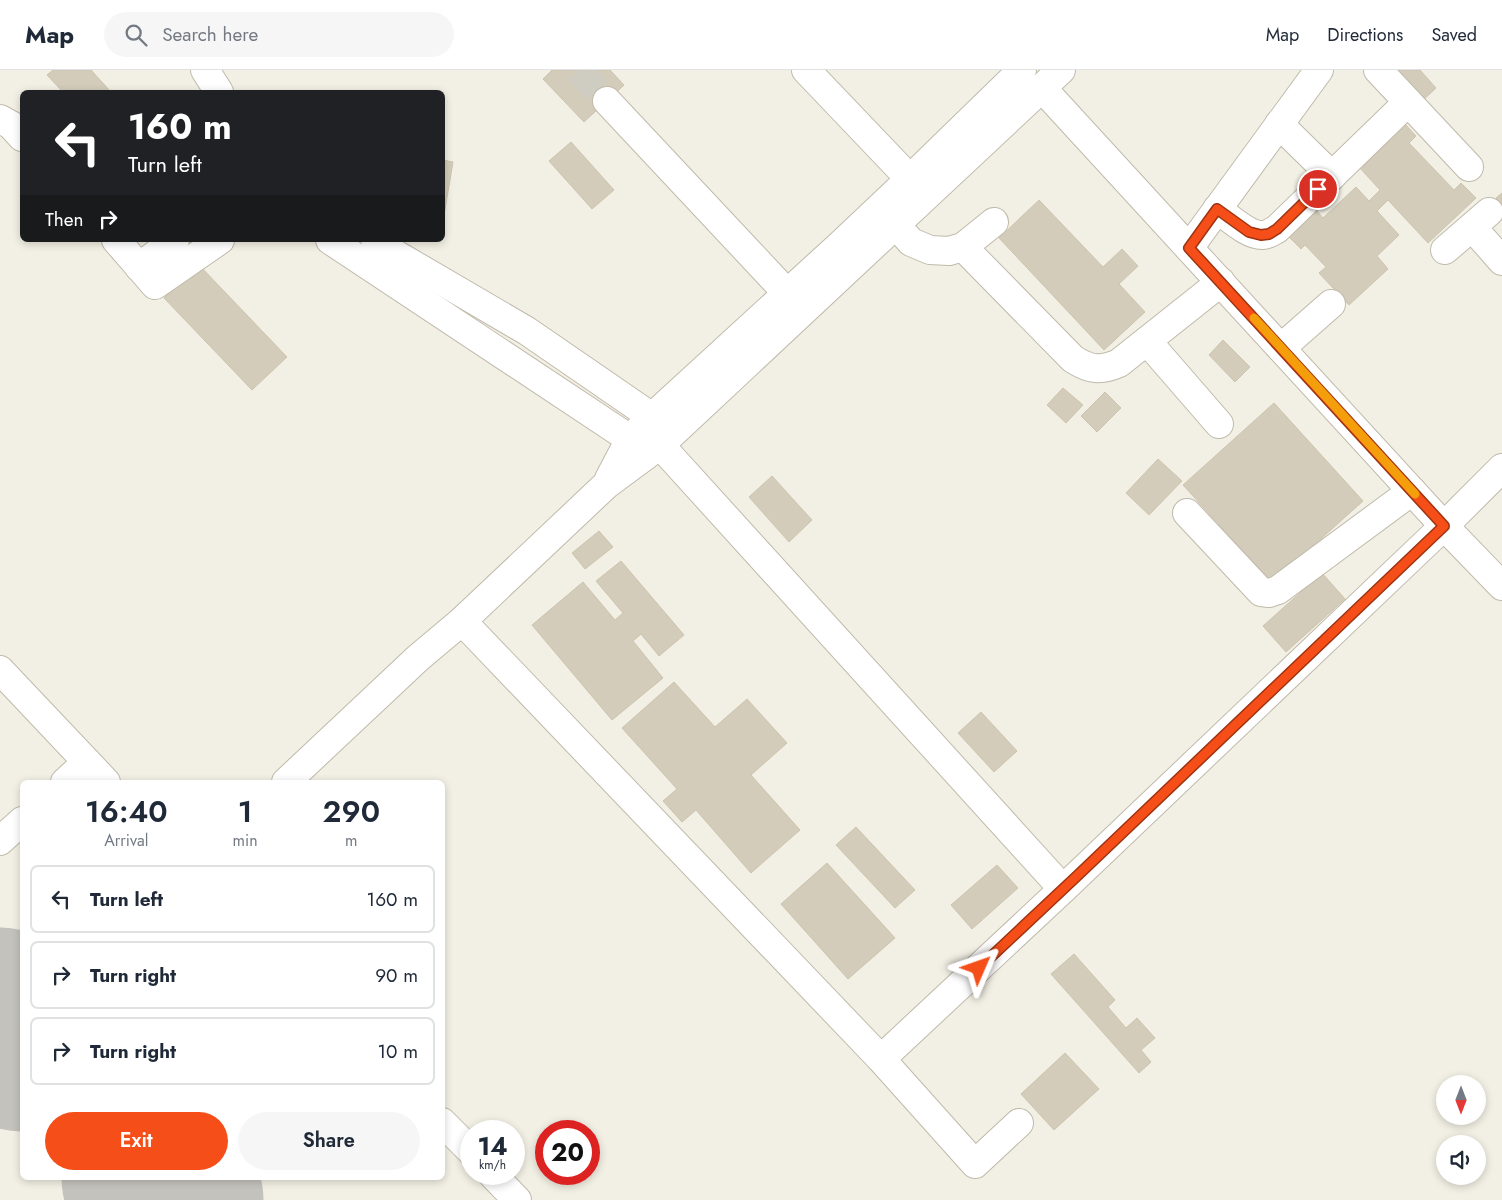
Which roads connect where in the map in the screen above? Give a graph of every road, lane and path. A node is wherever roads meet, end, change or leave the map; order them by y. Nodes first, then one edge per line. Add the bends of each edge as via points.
1 (206, 70) edge
2 (806, 70) edge
3 (1022, 70) edge
4 (1319, 70) edge
5 (1378, 70) edge
6 (1052, 79) edge
7 (218, 90) edge
8 (607, 101) tunnel mouth
9 (1408, 102) junction
10 (0, 119) edge
11 (1279, 124) junction
12 (20, 135) edge
13 (1469, 166) dead end
14 (1332, 176) junction
15 (910, 179) junction
16 (1217, 209) junction
17 (994, 222) dead end
18 (896, 226) junction
19 (118, 242) edge
20 (172, 242) edge
21 (217, 242) edge
22 (333, 242) edge
23 (378, 242) edge
24 (963, 247) junction
25 (1189, 248) junction
26 (1445, 250) dead end
27 (1502, 261) edge
28 (139, 266) junction
29 (1221, 282) junction
30 (787, 293) junction
31 (1331, 304) dead end
32 (1147, 341) junction
33 (1281, 348) junction
34 (652, 417) junction
35 (1219, 424) dead end
36 (630, 439) junction
37 (660, 445) junction
38 (1502, 468) edge
39 (606, 485) junction
40 (1412, 491) junction
41 (1187, 513) dead end
42 (1444, 526) junction
43 (1502, 586) edge
44 (462, 620) junction
45 (0, 670) edge
46 (87, 762) junction
47 (67, 780) edge
48 (104, 780) edge
49 (288, 780) edge
50 (20, 823) edge
51 (0, 841) edge
52 (1063, 889) junction
53 (881, 1059) junction
54 (1019, 1123) dead end
55 (445, 1125) edge
56 (460, 1140) edge
57 (503, 1185) edge
58 (517, 1200) edge

1 - 7 lane
2 - 15 lane
3 - 15 lane
4 - 11 lane
5 - 9 lane
6 - 18 lane
6 - 25 lane
8 - 30 lane
9 - 13 lane
9 - 14 lane
10 - 12 lane via 11,124
11 - 14 lane
11 - 16 lane
14 - 16 lane via 1269,234 1249,232
15 - 30 lane
16 - 25 lane
17 - 24 lane
18 - 24 lane via 911,242 930,250 949,251
18 - 37 lane
19 - 28 lane
20 - 28 lane
21 - 28 lane via 155,285
22 - 36 lane
23 - 34 lane via 527,331
24 - 32 lane via 1084,366 1107,368 1119,363
25 - 29 lane
26 - 27 lane via 1480,219
29 - 32 lane
29 - 33 lane
30 - 34 lane
31 - 33 lane
32 - 35 lane
33 - 40 lane
34 - 36 lane
34 - 37 lane
36 - 37 lane
36 - 39 lane
37 - 39 lane
37 - 52 lane
38 - 42 lane
39 - 44 lane
40 - 41 lane via 1278,590 1269,593 1261,592
40 - 42 lane
42 - 43 lane
42 - 52 lane
44 - 49 lane
44 - 53 lane
45 - 46 lane
46 - 47 lane
46 - 48 lane
50 - 51 lane
52 - 53 lane
53 - 54 lane via 975,1164
55 - 56 lane
57 - 58 lane

